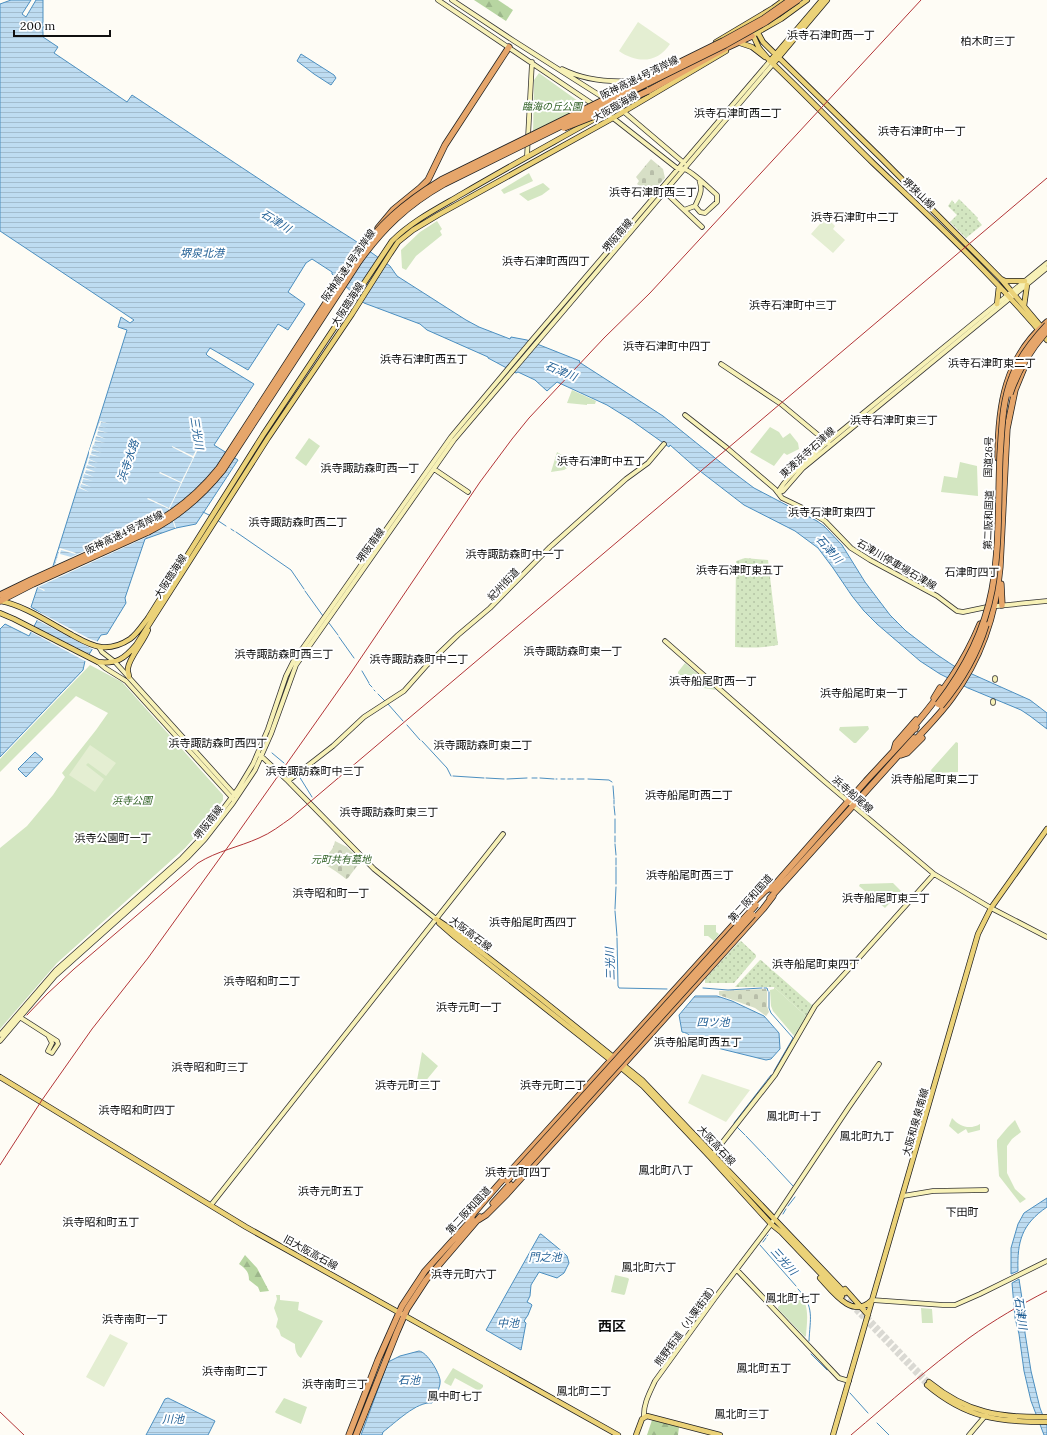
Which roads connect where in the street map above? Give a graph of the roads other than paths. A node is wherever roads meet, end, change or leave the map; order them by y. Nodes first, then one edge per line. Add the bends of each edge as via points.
1 (438, 0) edge
2 (452, 0) edge
3 (784, 0) edge
4 (790, 0) edge
5 (798, 0) edge
6 (807, 0) edge
7 (822, 0) edge
8 (827, 0) edge
9 (749, 22) junction
10 (758, 32) junction
11 (752, 36) junction
12 (514, 41) junction
13 (740, 43) junction
14 (510, 48) junction
15 (777, 56) junction
16 (540, 58) junction
17 (770, 61) junction
18 (532, 62) junction
19 (661, 78) junction
20 (615, 105) junction
21 (624, 112) junction
22 (605, 113) junction
23 (613, 118) junction
24 (527, 156) junction
25 (489, 162) junction
26 (684, 162) junction
27 (678, 169) junction
28 (685, 169) junction
29 (698, 179) junction
30 (665, 192) junction
31 (695, 206) junction
32 (684, 210) junction
33 (702, 227) dead end
34 (365, 245) junction
35 (1047, 263) edge
36 (1047, 268) edge
37 (1001, 279) junction
38 (1026, 283) junction
39 (999, 286) junction
40 (1011, 295) junction
41 (997, 304) junction
42 (1024, 306) junction
43 (1043, 326) edge
44 (1047, 335) edge
45 (721, 364) dead end
46 (509, 370) junction
47 (685, 415) dead end
48 (664, 444) dead end
49 (829, 444) junction
50 (434, 469) junction
51 (468, 492) dead end
52 (778, 493) junction
53 (1000, 567) junction
54 (0, 595) edge
55 (0, 601) edge
56 (1047, 601) edge
57 (1002, 605) junction
58 (995, 606) junction
59 (987, 607) junction
60 (0, 614) edge
61 (325, 619) junction
62 (152, 621) junction
63 (665, 641) dead end
64 (99, 647) junction
65 (98, 662) junction
66 (115, 662) junction
67 (128, 679) junction
68 (940, 688) dead end
69 (956, 698) dead end
70 (939, 705) junction
71 (893, 752) junction
72 (260, 755) junction
73 (899, 756) junction
74 (288, 781) junction
75 (234, 797) junction
76 (848, 801) junction
77 (854, 806) junction
78 (1047, 829) edge
79 (503, 834) dead end
80 (934, 874) junction
81 (773, 886) junction
82 (773, 896) junction
83 (991, 908) junction
84 (436, 919) junction
85 (1047, 937) edge
86 (19, 1016) junction
87 (0, 1035) edge
88 (49, 1037) dead end
89 (0, 1041) edge
90 (612, 1058) junction
91 (879, 1064) dead end
92 (622, 1066) junction
93 (0, 1077) edge
94 (712, 1156) junction
95 (509, 1182) junction
96 (986, 1190) dead end
97 (902, 1196) junction
98 (211, 1205) junction
99 (774, 1219) junction
100 (478, 1220) junction
101 (469, 1221) junction
102 (771, 1224) junction
103 (1047, 1261) edge
104 (737, 1270) junction
105 (872, 1300) junction
106 (860, 1306) junction
107 (402, 1313) junction
108 (868, 1315) junction
109 (848, 1381) junction
110 (928, 1383) tunnel mouth
111 (986, 1415) junction
112 (644, 1417) junction
113 (1047, 1417) edge
114 (1032, 1420) junction
115 (1047, 1422) edge
116 (349, 1435) edge
117 (356, 1435) edge
118 (618, 1435) edge
119 (636, 1435) edge
120 (720, 1435) edge
121 (833, 1435) edge
122 (969, 1435) edge

1 - 14 street
2 - 12 street
3 - 9 main road, 大阪臨海線
4 - 34 highway, 阪神高速4号湾岸線, bridge via 763,19 723,41 441,180 398,209
5 - 25 highway, 阪神高速4号湾岸線, bridge via 725,45
6 - 10 main road, 大阪臨海線
7 - 15 main road
8 - 15 main road
9 - 10 main road, 堺狭山線
9 - 11 main road, 堺狭山線
9 - 19 main road, 大阪臨海線
10 - 11 main road, 大阪臨海線
10 - 15 main road, 堺狭山線 via 763,42
11 - 13 main road, 大阪臨海線
11 - 17 main road, 堺狭山線
11 - 25 highway, bridge via 643,93
12 - 14 street
12 - 16 street
13 - 17 main road via 752,47
13 - 21 main road, 大阪臨海線
14 - 18 street
14 - 34 highway, bridge via 445,145 428,180 387,216
15 - 17 main road
15 - 37 main road, 堺狭山線
16 - 19 street via 566,71 597,80 614,82
16 - 20 street
17 - 26 street, 堺阪南線
17 - 28 street, 堺阪南線
17 - 39 main road, 堺狭山線
18 - 22 street
18 - 24 street
19 - 20 main road, 大阪臨海線
20 - 21 street
20 - 22 main road, 大阪臨海線
21 - 23 main road, 大阪臨海線
21 - 26 street
22 - 23 street
22 - 24 main road, 大阪臨海線
23 - 27 street
23 - 62 main road, 大阪臨海線 via 438,215 398,242 268,438
24 - 64 main road, 大阪臨海線 via 410,225 392,241 263,435 148,618 136,634 120,645
25 - 55 highway, 阪神高速4号湾岸線, bridge via 444,184 415,202 378,236 347,279 231,459 214,482 194,502 159,527
26 - 27 street, 堺阪南線
26 - 28 street
27 - 28 street
27 - 46 street, 堺阪南線 via 530,341
28 - 29 street
28 - 30 street, 堺阪南線
29 - 31 street via 702,188
29 - 31 street via 717,195 718,199 705,213 700,212
30 - 32 street
30 - 46 street, 堺阪南線
31 - 32 street
32 - 33 street
34 - 54 highway, 阪神高速4号湾岸線, bridge via 227,456 199,491 156,523
35 - 38 street, 東湊浜寺石津線
36 - 38 street, 東湊浜寺石津線
37 - 38 main road
37 - 40 main road, 堺狭山線
38 - 40 street, 東湊浜寺石津線
38 - 42 main road
39 - 40 main road, 堺狭山線
39 - 41 main road
40 - 41 street, 東湊浜寺石津線
40 - 42 main road, 堺狭山線
40 - 43 main road, 堺狭山線
40 - 49 street, 東湊浜寺石津線
41 - 49 street, 東湊浜寺石津線
42 - 43 main road, 堺狭山線
43 - 44 main road, 堺狭山線
43 - 59 highway, 国道26号 via 1022,351 1013,367 1001,404 998,420 994,561
43 - 70 highway, 第二阪和国道, bridge via 1012,376 1005,403 995,567 986,616 974,647
44 - 53 highway, 国道26号 via 1023,370 1008,420
44 - 70 highway, 第二阪和国道, bridge via 1033,347 1020,368 1008,403 998,568 988,620 982,639 963,676
45 - 49 street via 781,404
46 - 50 street, 堺阪南線
46 - 61 street, 堺阪南線 via 451,437
47 - 52 street, 石津川停車場石津線
48 - 74 street, 紀州街道 via 648,463 550,547 490,608 427,665 409,686 364,717 333,746
49 - 52 street, 東湊浜寺石津線 via 799,467
50 - 51 street
50 - 61 street, 堺阪南線
52 - 59 street, 石津川停車場石津線 via 782,498 825,521 848,545 861,554 937,596 955,610 963,612
53 - 57 highway
53 - 58 highway, 国道26号
55 - 64 main road, 大阪臨海線 via 17,606 86,643
56 - 57 street, 石津川停車場石津線
57 - 58 street, 石津川停車場石津線
58 - 59 street, 石津川停車場石津線
58 - 70 highway, 国道26号 via 985,638 971,669
59 - 70 highway, 国道26号
60 - 65 main road
61 - 72 street, 堺阪南線 via 293,662 286,676
62 - 66 main road, 大阪臨海線 via 129,654
62 - 67 main road via 129,664
63 - 76 street, 浜寺船尾線
64 - 66 street
65 - 66 main road
65 - 67 street
66 - 67 street
67 - 75 street
68 - 71 highway via 896,743
69 - 73 highway via 908,753
70 - 71 highway, 第二阪和国道
70 - 73 highway, 第二阪和国道
71 - 76 highway, 第二阪和国道
72 - 74 street
72 - 75 street, 堺阪南線
73 - 77 highway, 第二阪和国道
74 - 84 street via 369,864
75 - 86 street, 堺阪南線 via 205,840 56,976
76 - 77 street, 浜寺船尾線
76 - 81 highway, 第二阪和国道
77 - 80 street, 浜寺船尾線
77 - 82 highway, 第二阪和国道
78 - 83 main road, 大阪和泉泉南線
79 - 84 street
80 - 83 street, 浜寺船尾線
80 - 94 street via 815,1006 775,1074
81 - 90 highway via 752,902
81 - 95 highway, 第二阪和国道, bridge
82 - 92 highway
82 - 95 highway, 第二阪和国道, bridge
83 - 85 street, 浜寺船尾線
83 - 97 main road, 大阪和泉泉南線 via 978,934
84 - 90 main road, 大阪高石線 via 450,933
84 - 98 street
86 - 87 street, 堺阪南線
86 - 88 street
86 - 89 street, 堺阪南線
90 - 92 main road, 大阪高石線
90 - 101 highway
91 - 99 street
92 - 94 main road, 大阪高石線 via 642,1080
92 - 100 highway via 507,1194
93 - 98 main road, 旧大阪高石線
94 - 99 main road, 大阪高石線
94 - 102 main road, 大阪高石線
95 - 100 highway, 第二阪和国道
95 - 101 highway, 第二阪和国道
96 - 97 street via 933,1191
97 - 105 main road, 大阪和泉泉南線
98 - 107 main road, 旧大阪高石線
99 - 102 street
99 - 102 main road, 大阪高石線 via 843,1295
99 - 106 main road via 785,1227
100 - 107 highway, 第二阪和国道 via 426,1280
101 - 107 highway, 第二阪和国道 via 425,1271 408,1296
102 - 104 street, 熊野街道（小栗街道）
102 - 106 main road via 845,1304
103 - 105 street via 963,1302 950,1305
104 - 109 street via 839,1378
104 - 112 street, 熊野街道（小栗街道） via 655,1381 644,1407
105 - 106 main road
105 - 108 main road, 大阪和泉泉南線
106 - 108 main road
107 - 116 highway, 第二阪和国道 via 378,1360
107 - 117 highway, 第二阪和国道
107 - 118 main road, 旧大阪高石線
108 - 109 main road, 大阪和泉泉南線
109 - 121 main road, 大阪和泉泉南線
110 - 111 main road via 958,1402
111 - 114 main road
111 - 122 street
112 - 119 main road
112 - 120 main road
113 - 114 main road
114 - 115 main road

